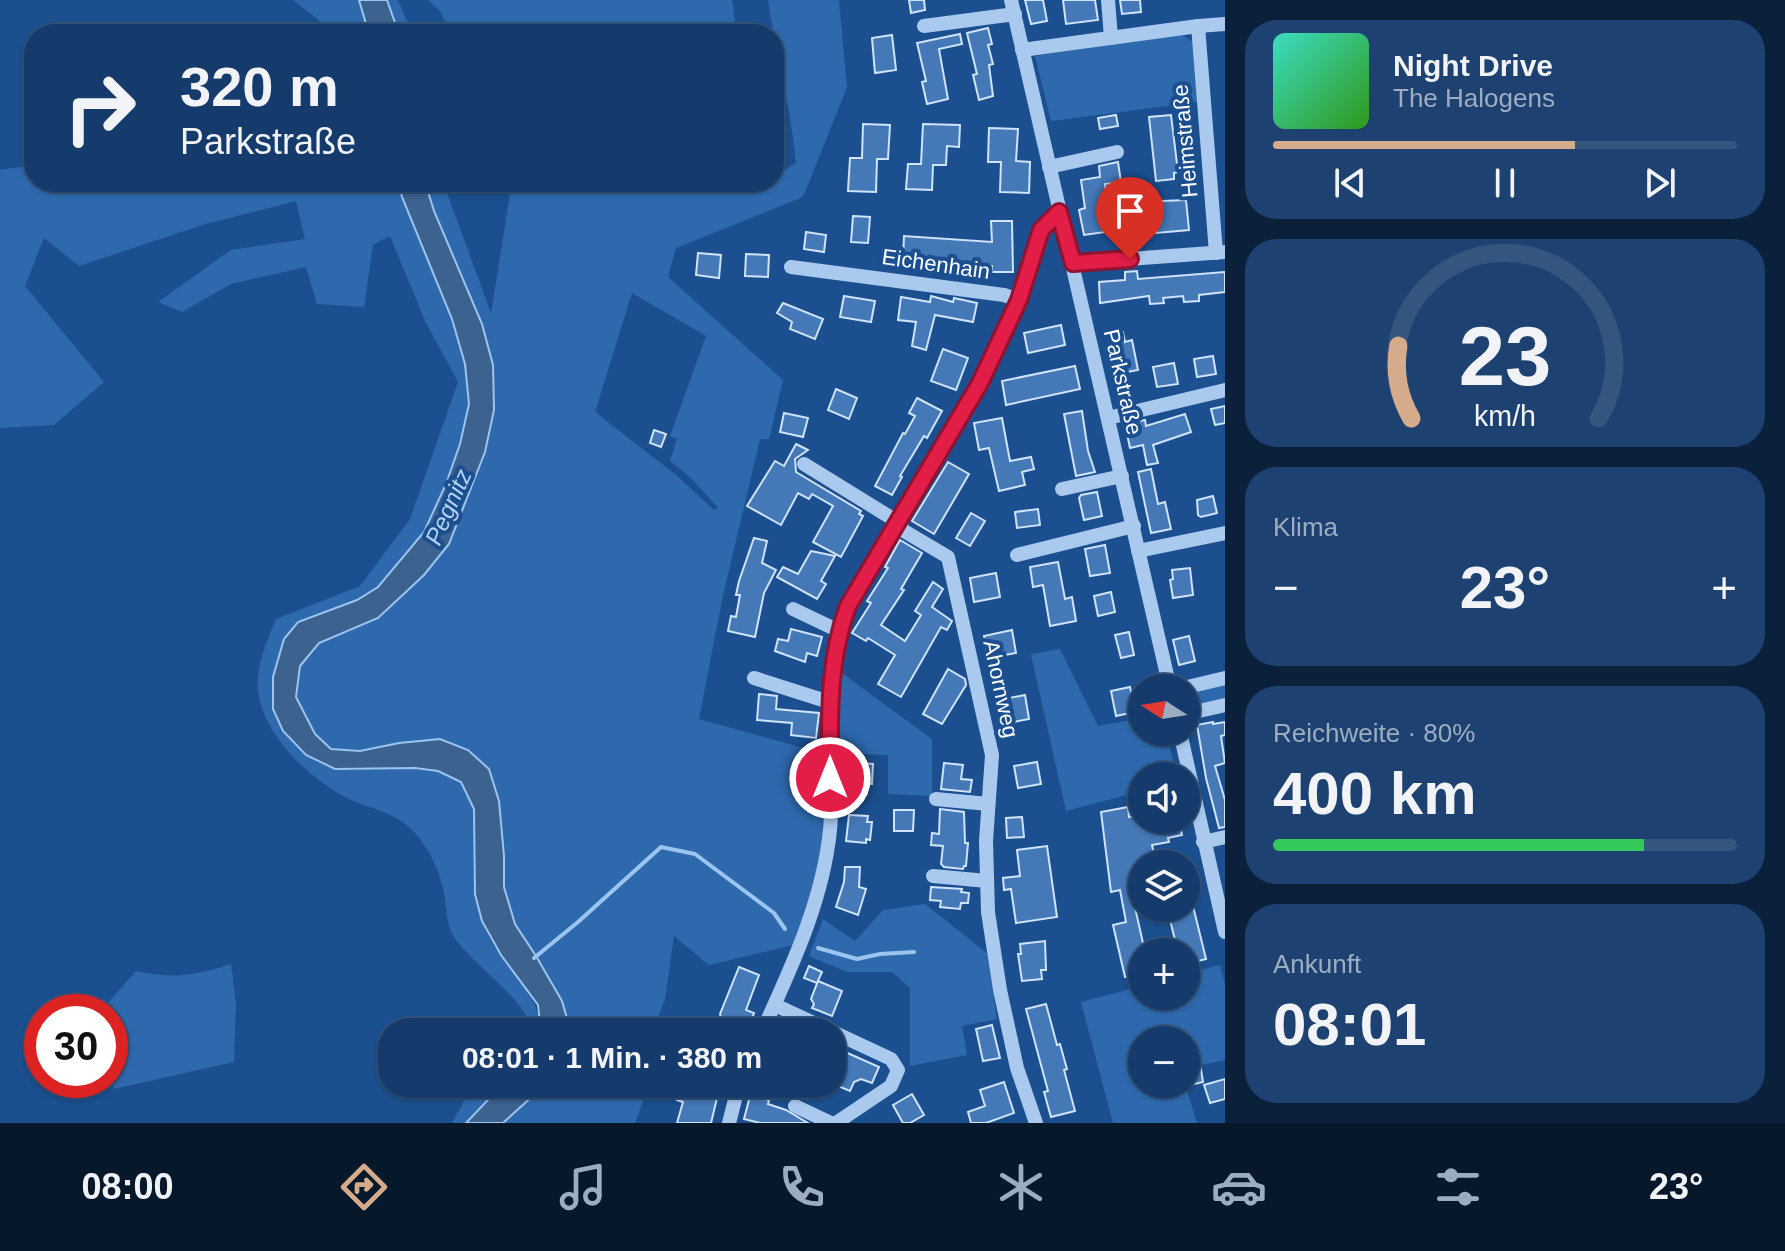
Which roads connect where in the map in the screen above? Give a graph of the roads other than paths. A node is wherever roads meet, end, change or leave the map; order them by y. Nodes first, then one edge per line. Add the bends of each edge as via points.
1 (1108, 0) edge
2 (1013, 7) edge
3 (1225, 24) edge
4 (924, 26) dead end
5 (1198, 26) junction
6 (1111, 38) junction
7 (1022, 50) junction
8 (1117, 152) dead end
9 (1049, 167) junction
10 (1059, 212) junction
11 (1220, 253) edge
12 (1073, 263) junction
13 (791, 267) dead end
14 (1019, 300) junction
15 (1225, 390) edge
16 (1108, 418) junction
17 (804, 464) dead end
18 (1122, 476) junction
19 (1062, 489) dead end
20 (898, 522) junction
21 (1134, 526) junction
22 (1225, 533) edge
23 (1138, 551) junction
24 (1017, 555) dead end
25 (793, 609) dead end
26 (839, 631) junction
27 (1167, 674) edge
28 (754, 678) dead end
29 (1225, 678) edge
30 (1200, 684) edge
31 (829, 702) junction
32 (1225, 705) edge
33 (1200, 711) edge
34 (1183, 746) edge
35 (936, 799) dead end
36 (988, 804) junction
37 (1225, 837) edge
38 (1203, 842) junction
39 (933, 876) dead end
40 (987, 881) junction
41 (1225, 932) edge
42 (775, 1005) junction
43 (769, 1018) edge
44 (735, 1098) edge
45 (795, 1106) dead end
46 (838, 1121) edge
47 (729, 1123) edge
48 (1036, 1123) edge

1 - 6 street
2 - 4 street, Parkstraße
2 - 7 street, Parkstraße
3 - 5 street
5 - 6 street
5 - 11 street, Heimstraße
6 - 7 street
7 - 9 street, Parkstraße
8 - 9 street
9 - 10 street, Parkstraße
10 - 12 street, Parkstraße
10 - 14 street via 1041,230
11 - 12 street
12 - 16 street, Parkstraße
13 - 14 street, Eichenhain
14 - 20 street via 980,383
15 - 16 street
16 - 18 street, Parkstraße
17 - 20 street, Ahornweg
18 - 19 street
18 - 21 street, Parkstraße
20 - 26 street
20 - 36 street, Ahornweg via 948,557 992,755
21 - 23 street, Parkstraße
21 - 24 street
22 - 23 street
23 - 27 street, Parkstraße
25 - 26 street
26 - 31 street
28 - 31 street
29 - 30 street
31 - 42 street via 831,829 818,891
32 - 33 street
34 - 38 street
35 - 36 street
36 - 40 street, Ahornweg
37 - 38 street
38 - 41 street
39 - 40 street
40 - 48 street, Ahornweg via 1000,990
42 - 43 street
42 - 46 street via 891,1059 898,1070 891,1086
44 - 47 street
45 - 46 street

